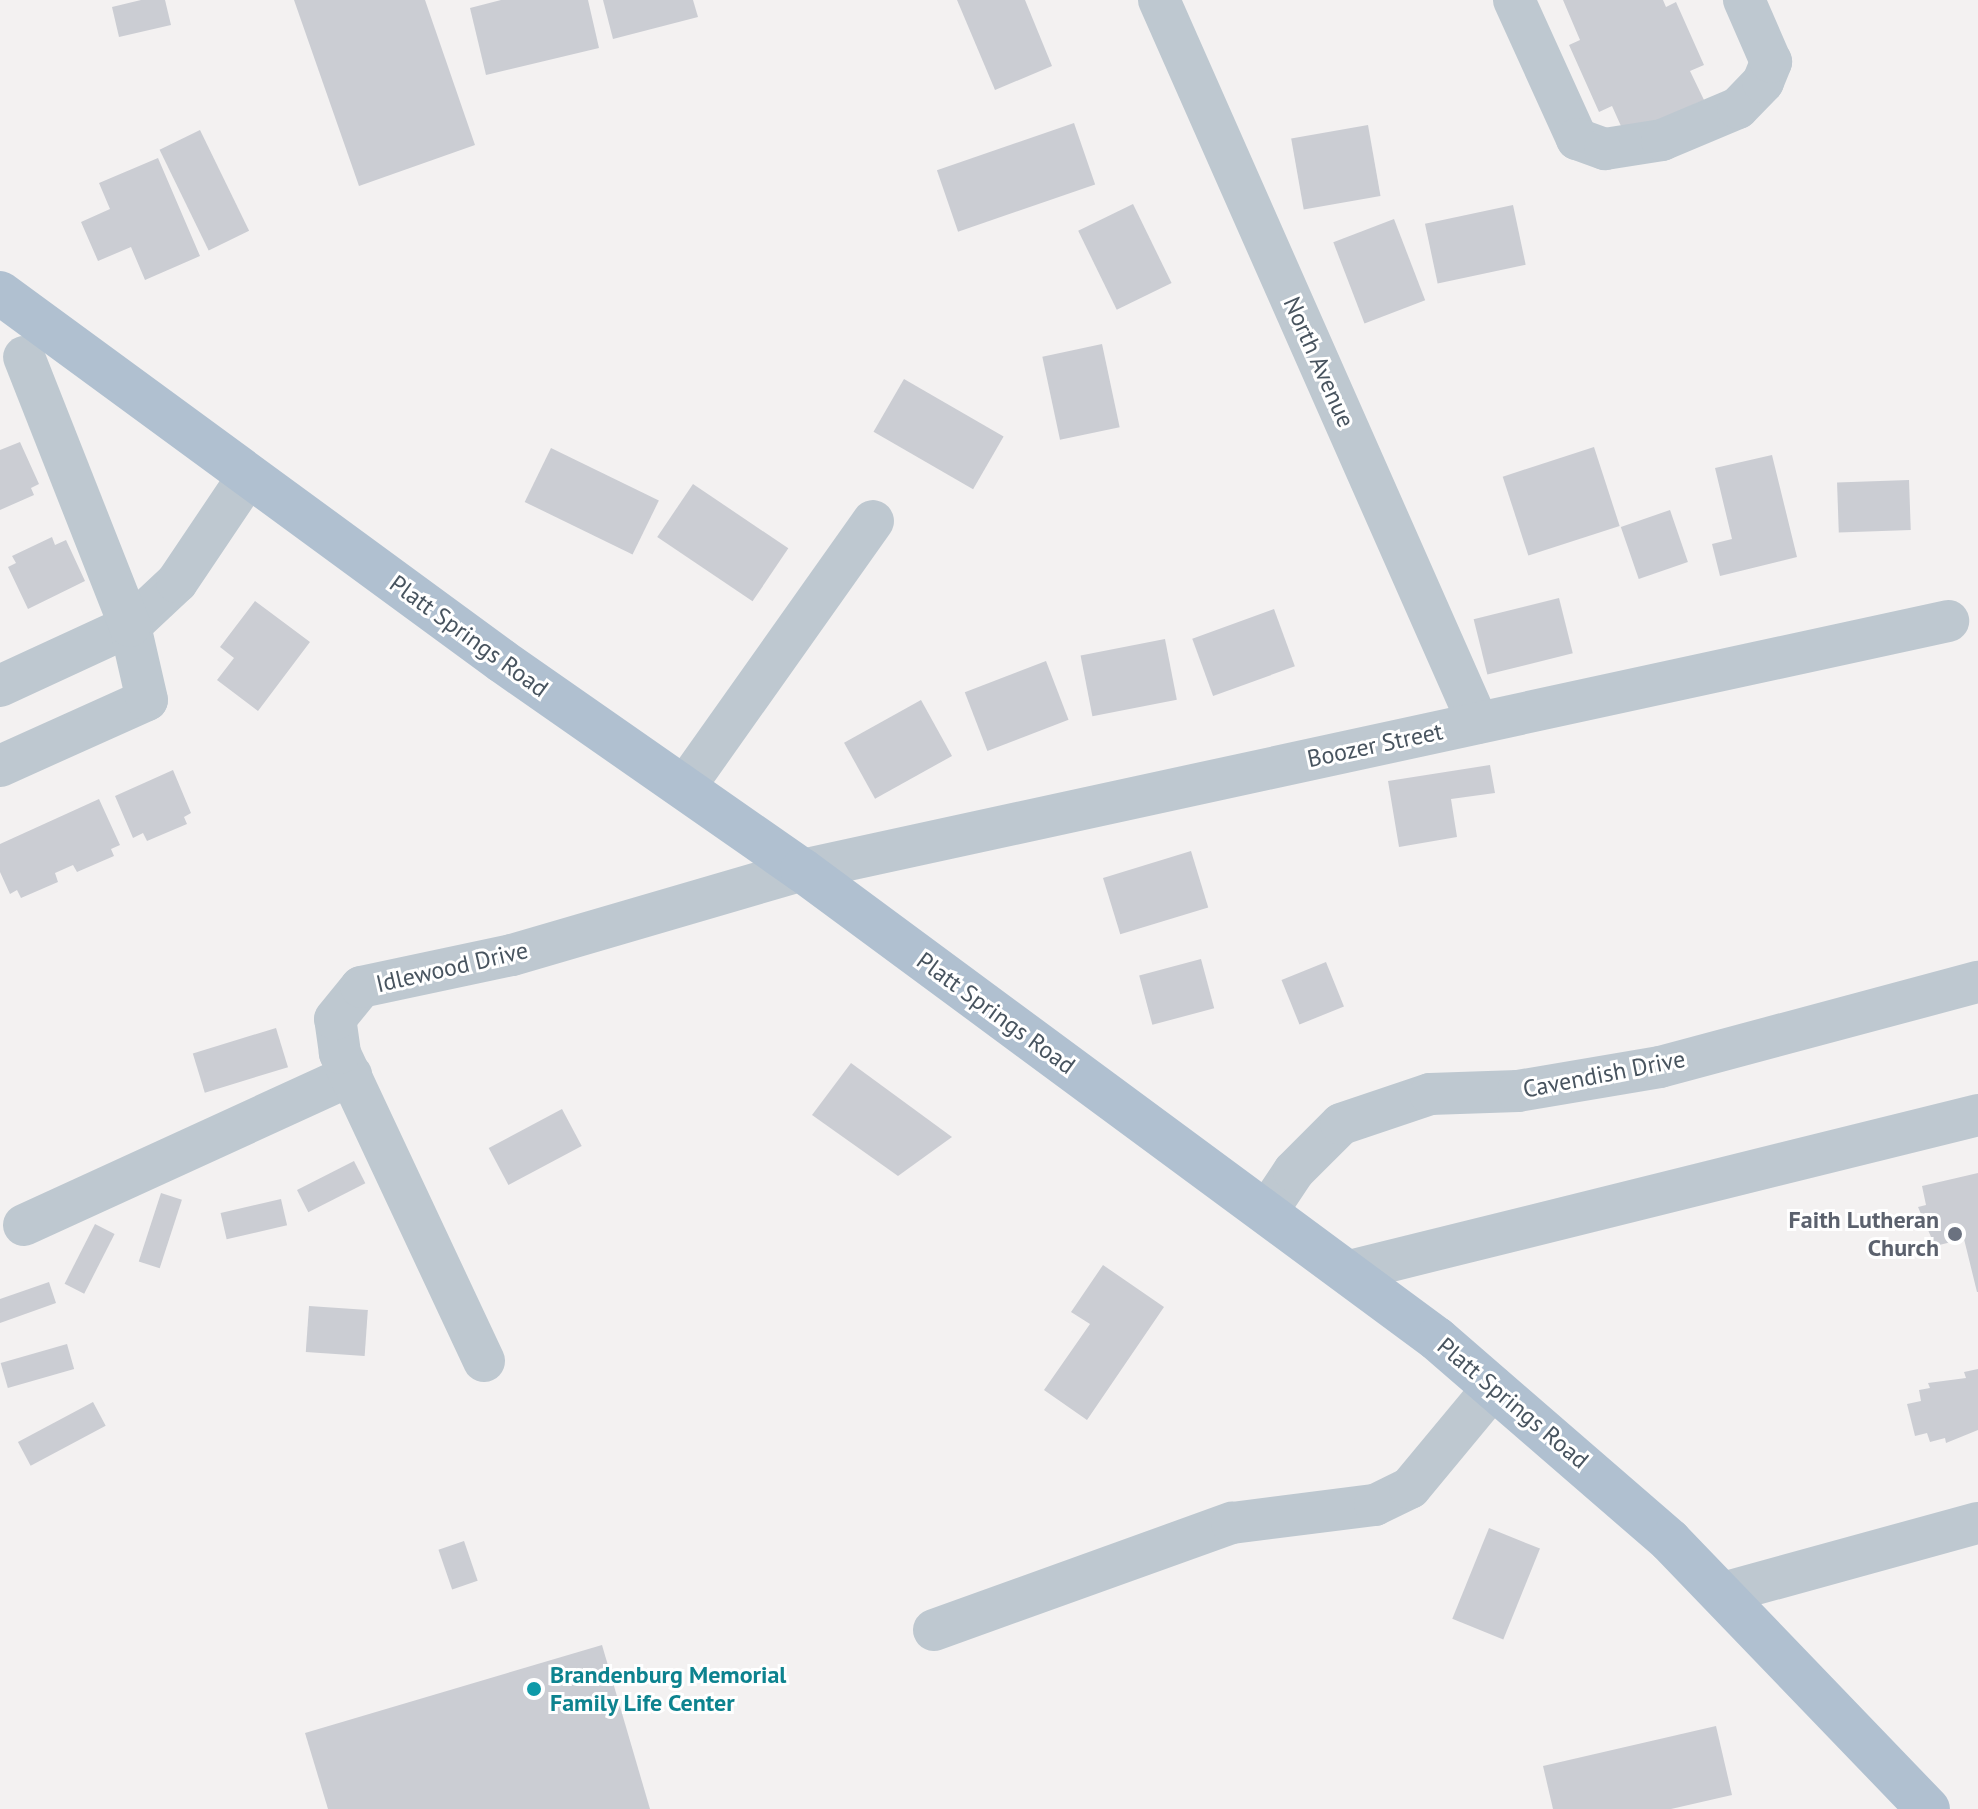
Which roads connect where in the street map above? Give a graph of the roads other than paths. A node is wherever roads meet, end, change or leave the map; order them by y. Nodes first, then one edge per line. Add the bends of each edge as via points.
1 (1159, 0) edge
2 (1514, 0) edge
3 (1744, 0) edge
4 (0, 293) edge
5 (26, 354) edge
6 (249, 475) junction
7 (873, 521) dead end
8 (1948, 621) dead end
9 (130, 626) junction
10 (0, 686) edge
11 (1478, 723) junction
12 (0, 766) edge
13 (684, 788) junction
14 (802, 870) junction
15 (1978, 982) edge
16 (351, 1075) junction
17 (1978, 1115) edge
18 (1266, 1213) junction
19 (24, 1225) dead end
20 (1346, 1272) junction
21 (484, 1361) dead end
22 (1494, 1387) junction
23 (1978, 1523) edge
24 (1723, 1593) junction
25 (934, 1630) dead end
26 (1928, 1809) edge

1 - 11 street, North Avenue
2 - 3 street via 1577,139 1605,149 1662,140 1738,108 1763,82 1771,62
4 - 5 main road, Platt Springs Road
5 - 6 main road, Platt Springs Road
5 - 9 street
6 - 9 street via 177,582
6 - 13 main road, Platt Springs Road
7 - 13 street
8 - 11 street, Boozer Street
9 - 10 street
9 - 12 street via 147,700
11 - 14 street, Boozer Street
13 - 14 main road, Platt Springs Road
14 - 16 street, Idlewood Drive via 512,955 361,987 335,1019 340,1053
14 - 18 main road, Platt Springs Road
15 - 18 street, Cavendish Drive via 1660,1067 1518,1091 1430,1094 1341,1124 1294,1171
16 - 19 street
16 - 21 street, Idlewood Drive
17 - 20 street
18 - 20 main road, Platt Springs Road
20 - 22 main road, Platt Springs Road
22 - 24 main road, Platt Springs Road via 1587,1465
22 - 25 street via 1410,1488 1375,1505 1232,1523
23 - 24 street
24 - 26 main road, Platt Springs Road

